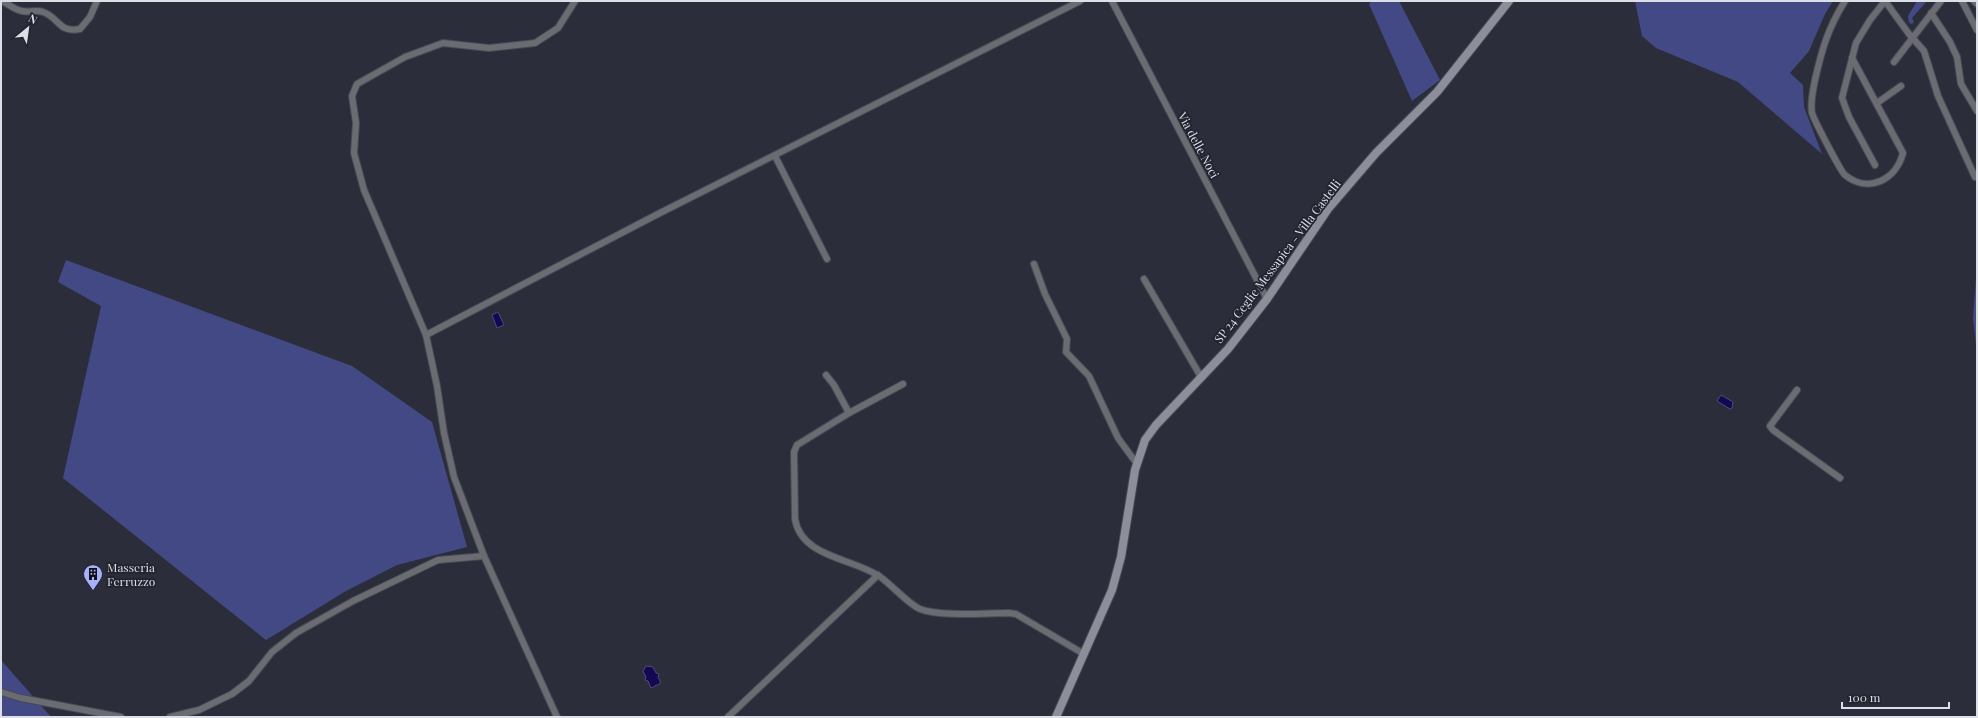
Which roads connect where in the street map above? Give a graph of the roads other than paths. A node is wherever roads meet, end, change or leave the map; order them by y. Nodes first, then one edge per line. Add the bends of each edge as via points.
1 (2, 1) edge
2 (97, 1) edge
3 (575, 1) edge
4 (1080, 1) edge
5 (1112, 1) edge
6 (1509, 1) edge
7 (1845, 1) edge
8 (1885, 1) edge
9 (1941, 1) edge
10 (1962, 1) edge
11 (1974, 1) edge
12 (1977, 4) edge
13 (1931, 13) junction
14 (1977, 30) edge
15 (1912, 38) junction
16 (1852, 58) junction
17 (1894, 62) dead end
18 (1901, 86) dead end
19 (1877, 103) junction
20 (1977, 111) edge
21 (775, 156) junction
22 (1875, 165) dead end
23 (1976, 177) dead end
24 (827, 259) dead end
25 (1034, 264) dead end
26 (1144, 279) dead end
27 (1267, 299) junction
28 (426, 336) junction
29 (826, 375) dead end
30 (1201, 377) junction
31 (903, 384) dead end
32 (1797, 390) dead end
33 (849, 413) junction
34 (1137, 464) junction
35 (1840, 478) dead end
36 (484, 556) junction
37 (878, 576) junction
38 (1084, 654) junction
39 (1, 692) edge
40 (122, 717) edge
41 (170, 717) edge
42 (557, 717) edge
43 (728, 717) edge
44 (1056, 717) edge

1 - 2 street via 22,11 44,12 70,31 80,29 90,17
3 - 28 street via 558,28 535,43 489,48 443,43 405,57 357,84 352,96 356,122 354,153 364,190
4 - 21 street
5 - 27 street, Via delle Noci
6 - 27 main road, SP 24 Ceglie Messapica - Villa Castelli via 1437,92 1376,153 1328,209
7 - 19 street via 1823,44 1812,93 1812,113 1844,175 1860,184 1877,184 1889,177 1900,164 1903,153
8 - 15 street
8 - 16 street via 1856,43
9 - 13 street
10 - 14 street
11 - 12 street
13 - 15 street
13 - 20 street via 1950,42 1957,57 1961,84
15 - 17 street
15 - 23 street via 1924,51 1938,96
16 - 19 street
16 - 22 street via 1842,98 1849,117
18 - 19 street
21 - 24 street
21 - 28 street via 656,215
25 - 34 street via 1066,339 1066,352 1089,376 1118,438
26 - 30 street
27 - 30 main road, SP 24 Ceglie Messapica - Villa Castelli via 1228,349
28 - 36 street via 454,477
29 - 33 street
30 - 34 main road, SP 24 Ceglie Messapica - Villa Castelli via 1156,425 1145,440
31 - 33 street
32 - 35 street via 1770,426 1772,430
33 - 37 street via 797,445 794,452 796,527 801,537 818,549
34 - 38 main road, SP 24 Ceglie Messapica - Villa Castelli via 1118,569 1112,590
36 - 41 street via 438,560 353,601 296,633 272,652 249,681 232,694 200,710
36 - 42 street
37 - 38 street via 919,608 939,613 1016,614
37 - 43 street
38 - 44 main road, SP 24 Ceglie Messapica - Villa Castelli
39 - 40 street via 28,700

